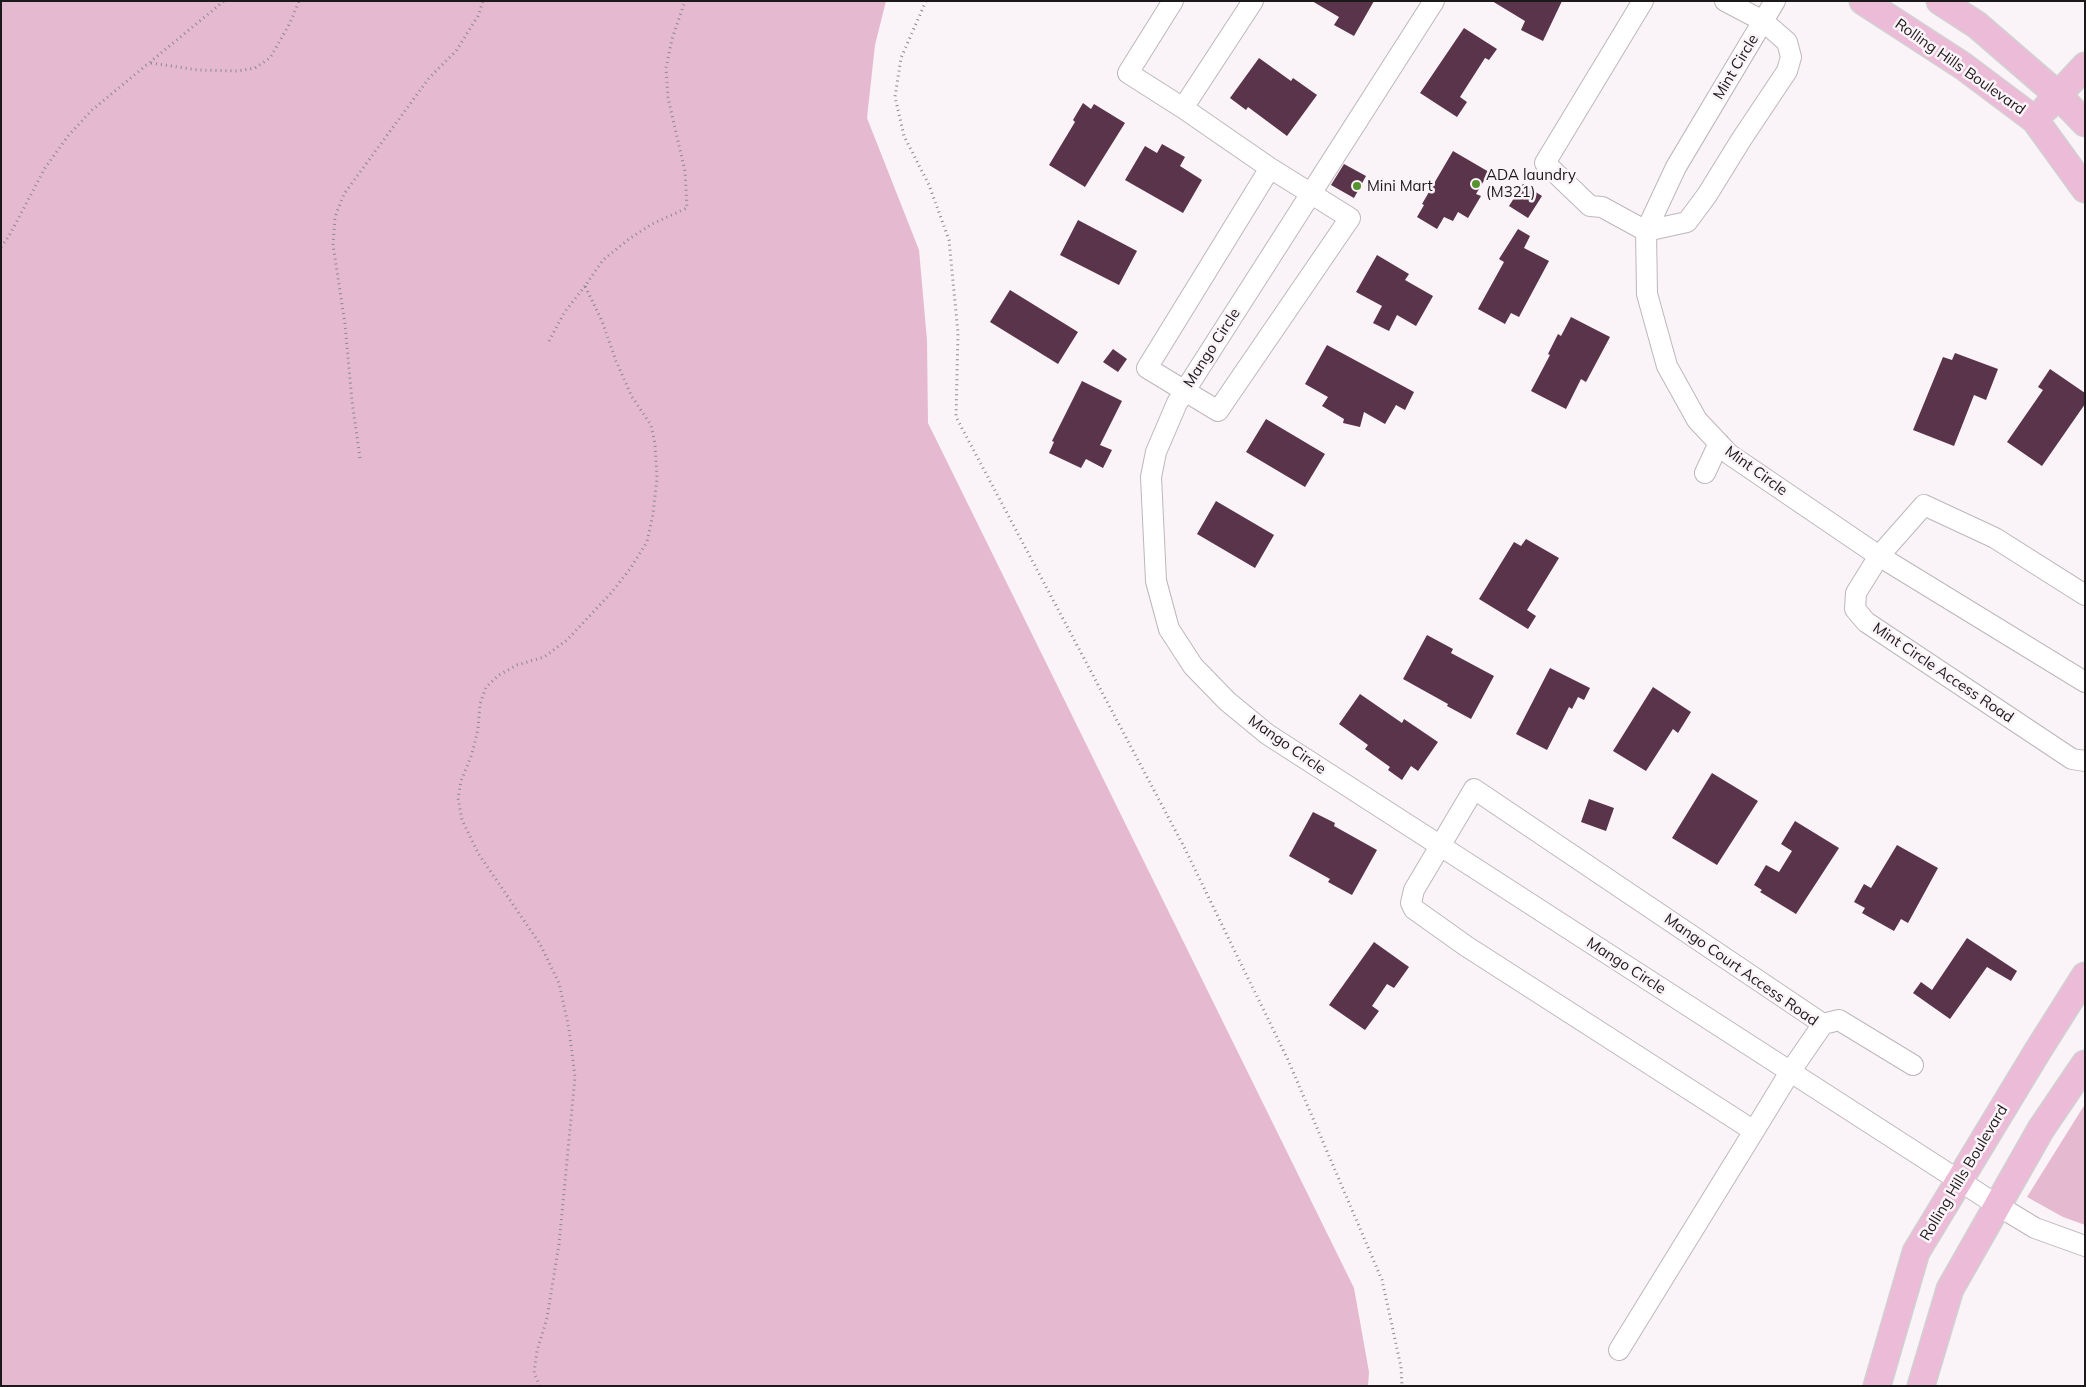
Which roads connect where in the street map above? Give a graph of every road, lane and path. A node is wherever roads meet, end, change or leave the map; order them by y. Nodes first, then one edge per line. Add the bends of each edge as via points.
1 (224, 1) edge
2 (300, 1) edge
3 (483, 1) edge
4 (685, 1) edge
5 (926, 1) edge
6 (1173, 1) edge
7 (1253, 1) edge
8 (1434, 1) edge
9 (1643, 1) edge
10 (1726, 1) edge
11 (1775, 1) edge
12 (1863, 1) edge
13 (1940, 1) edge
14 (1763, 21) junction
15 (150, 62) junction
16 (2085, 66) edge
17 (2058, 95) junction
18 (1183, 108) junction
19 (2035, 120) junction
20 (2085, 123) edge
21 (2060, 156) junction
22 (1270, 168) junction
23 (2085, 189) edge
24 (1311, 192) junction
25 (1646, 231) junction
26 (1, 246) edge
27 (585, 286) junction
28 (549, 340) dead end
29 (1185, 390) junction
30 (1719, 443) junction
31 (360, 458) dead end
32 (1705, 473) dead end
33 (1879, 556) junction
34 (2085, 595) edge
35 (2085, 682) edge
36 (2085, 761) edge
37 (1440, 846) junction
38 (2085, 976) edge
39 (1823, 1024) junction
40 (2085, 1064) edge
41 (1913, 1065) dead end
42 (1790, 1072) junction
43 (1754, 1131) junction
44 (1960, 1181) junction
45 (1997, 1205) junction
46 (2085, 1246) edge
47 (1619, 1350) dead end
48 (540, 1386) edge
49 (1402, 1386) edge
50 (1877, 1386) edge
51 (1921, 1386) edge

1 - 15 path
2 - 15 path via 270,58 255,68 198,70
3 - 31 path via 478,16 456,51 428,78 344,194 335,217 333,246
4 - 27 path via 666,68 668,98 685,171 687,208 629,239 603,260
5 - 49 path via 901,58 895,97 904,136 929,185 949,240 958,333 956,416 1183,845 1288,1060 1382,1280 1401,1367
6 - 18 street via 1128,73
7 - 18 street
8 - 24 street, Mango Circle
9 - 25 street via 1545,163 1590,206 1602,207
10 - 14 street
11 - 14 street, Mint Circle
12 - 19 main road, Rolling Hills Boulevard via 1963,66
13 - 17 main road via 1977,25
14 - 25 street, Mint Circle via 1676,167
14 - 25 street via 1787,42 1792,57 1787,71 1687,222
15 - 26 path via 92,110 68,136 45,168
16 - 17 main road
17 - 19 main road
17 - 20 main road
18 - 22 street
19 - 21 main road, Rolling Hills Boulevard
20 - 21 main road
21 - 23 main road, Rolling Hills Boulevard
22 - 24 street
22 - 29 street via 1147,368
24 - 29 street, Mango Circle
24 - 29 street via 1350,218 1218,411
25 - 30 street, Mint Circle via 1647,294 1667,366 1697,420
27 - 28 path
27 - 48 path via 632,397 651,425 657,478 654,514 647,542 630,569 567,640 544,657 517,665 499,675 486,687 472,754 458,798 462,820 478,853 540,944 558,983 573,1058 575,1077 559,1244 534,1373
29 - 37 street, Mango Circle via 1156,452 1150,477 1156,581 1169,629 1193,666 1227,701 1267,734
30 - 32 street
30 - 33 street, Mint Circle via 1729,454
33 - 34 street, Mint Circle Access Road via 1924,505 1995,538
33 - 35 street, Mint Circle
33 - 36 street, Mint Circle Access Road via 1856,593 1855,608 1866,622 2072,760
37 - 39 street, Mango Court Access Road via 1474,789
37 - 42 street, Mango Circle
37 - 43 street via 1414,890 1411,903 1414,909 1466,946
38 - 44 main road, Rolling Hills Boulevard
39 - 41 street via 1839,1020
39 - 42 street, Mango Court Access Road
40 - 45 main road via 2041,1129
42 - 43 street, Mango Court Access Road
42 - 44 street, Mango Circle
43 - 47 street, Mango Court Access Road
44 - 45 street, Mango Circle
44 - 50 main road, Rolling Hills Boulevard via 1916,1252
45 - 46 street, Mango Circle via 2035,1228
45 - 51 main road via 1950,1289

